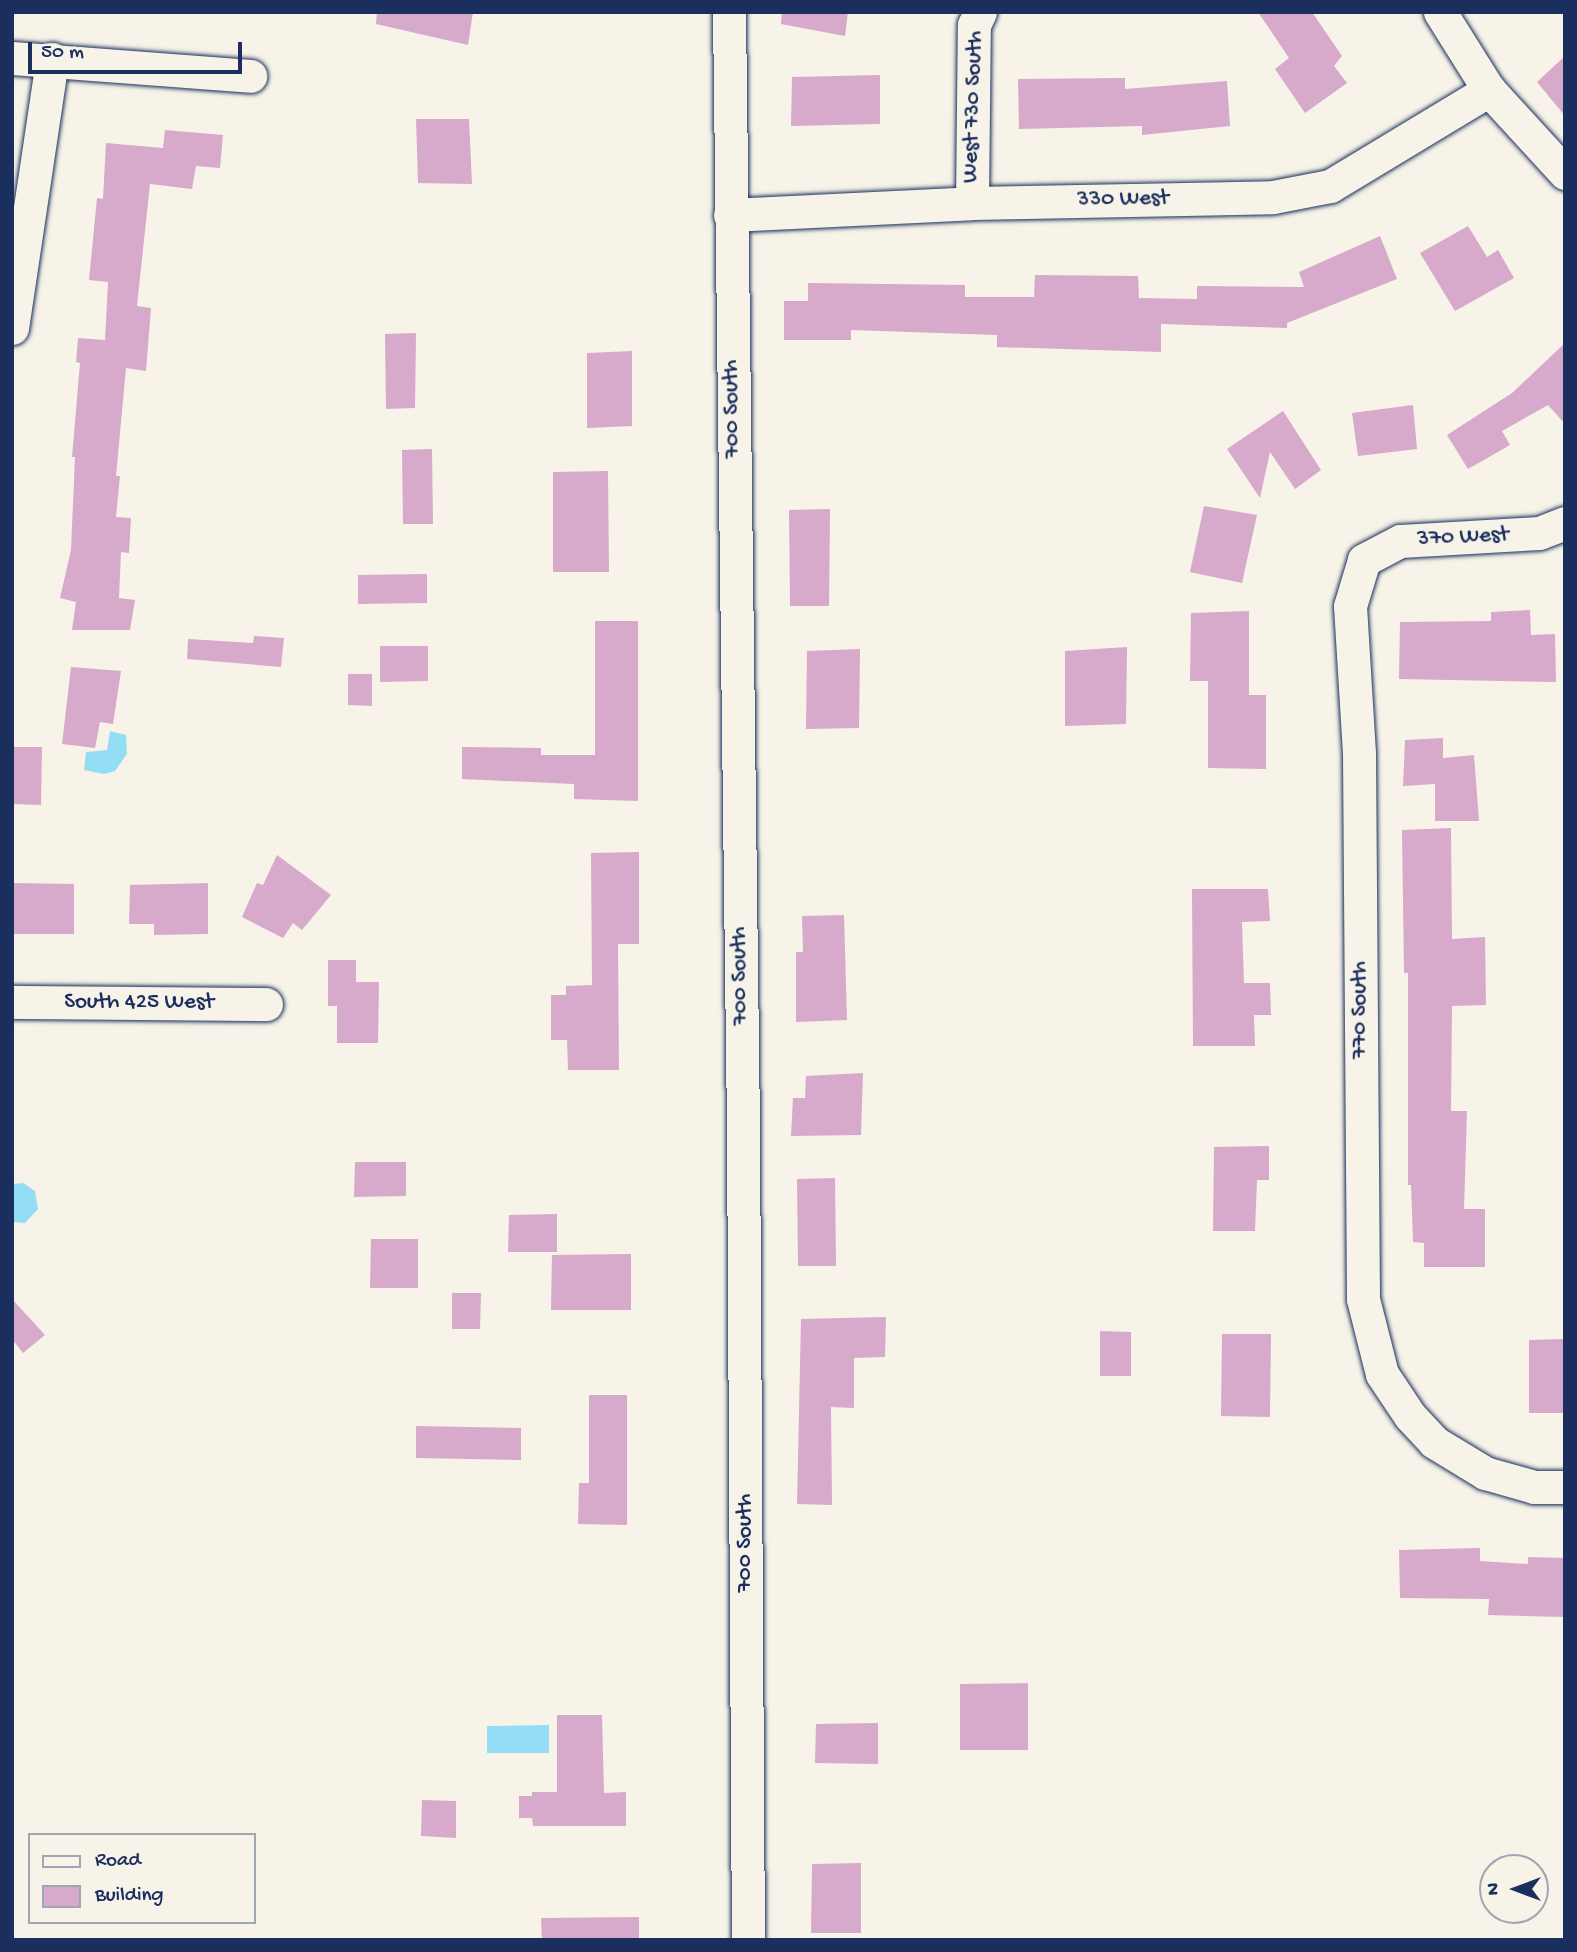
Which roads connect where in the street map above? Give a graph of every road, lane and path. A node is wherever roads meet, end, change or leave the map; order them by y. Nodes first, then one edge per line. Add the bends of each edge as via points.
1 (729, 12) edge
2 (980, 12) edge
3 (1440, 12) edge
4 (12, 58) edge
5 (52, 60) junction
6 (250, 76) dead end
7 (1489, 90) junction
8 (1565, 173) edge
9 (972, 203) junction
10 (730, 215) junction
11 (12, 328) edge
12 (1565, 523) edge
13 (1364, 560) joint
14 (12, 1002) edge
15 (265, 1003) dead end
16 (1565, 1487) edge
17 (748, 1940) edge

1 - 10 street, 700 South
2 - 9 street, West 730 South via 974,25
3 - 7 street
4 - 5 street
5 - 6 street
5 - 11 street
7 - 8 street
7 - 9 street, 330 West via 1330,186 1273,197
9 - 10 street, 330 West
10 - 17 street, 700 South
12 - 13 street, 370 West via 1539,534 1400,541
13 - 16 street, 770 South via 1350,606 1359,753 1363,1299 1382,1374 1434,1442 1485,1473 1534,1487
14 - 15 street, South 425 West

